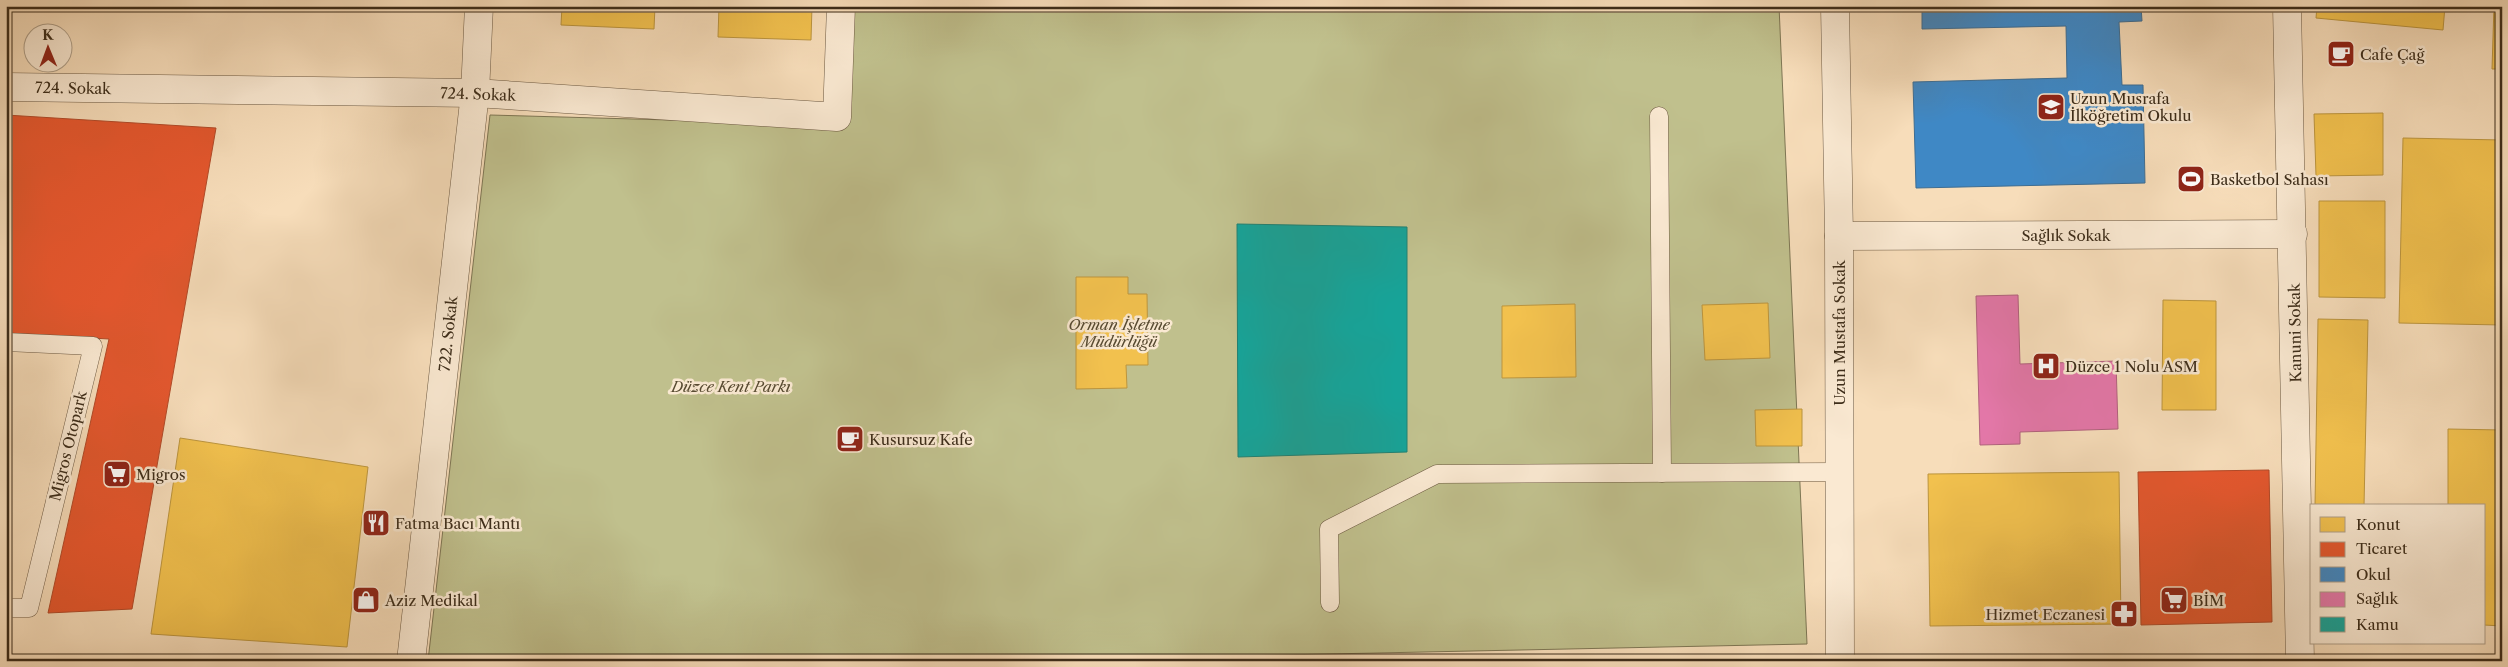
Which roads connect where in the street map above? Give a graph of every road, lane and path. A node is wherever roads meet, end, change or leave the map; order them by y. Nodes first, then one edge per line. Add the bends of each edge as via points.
1 (479, 6) edge
2 (841, 6) edge
3 (1835, 6) edge
4 (2287, 6) edge
5 (6, 87) edge
6 (475, 93) junction
7 (1659, 116) dead end
8 (2293, 234) junction
9 (1839, 236) junction
10 (6, 342) edge
11 (1840, 472) junction
12 (1662, 473) junction
13 (1330, 603) dead end
14 (6, 608) edge
15 (411, 661) edge
16 (1840, 661) edge
17 (2300, 661) edge

1 - 6 street, 722. Sokak
2 - 6 street, 724. Sokak via 837,117
3 - 9 street, Uzun Mustafa Sokak
4 - 8 street, Kanuni Sokak
5 - 6 street, 724. Sokak
6 - 15 street, 722. Sokak
7 - 12 lane
8 - 9 street, Sağlık Sokak
8 - 17 street, Kanuni Sokak
9 - 11 street, Uzun Mustafa Sokak
10 - 14 lane, Migros Otopark via 93,346 29,608
11 - 12 lane
11 - 16 street, Uzun Mustafa Sokak
12 - 13 lane via 1437,474 1329,530

